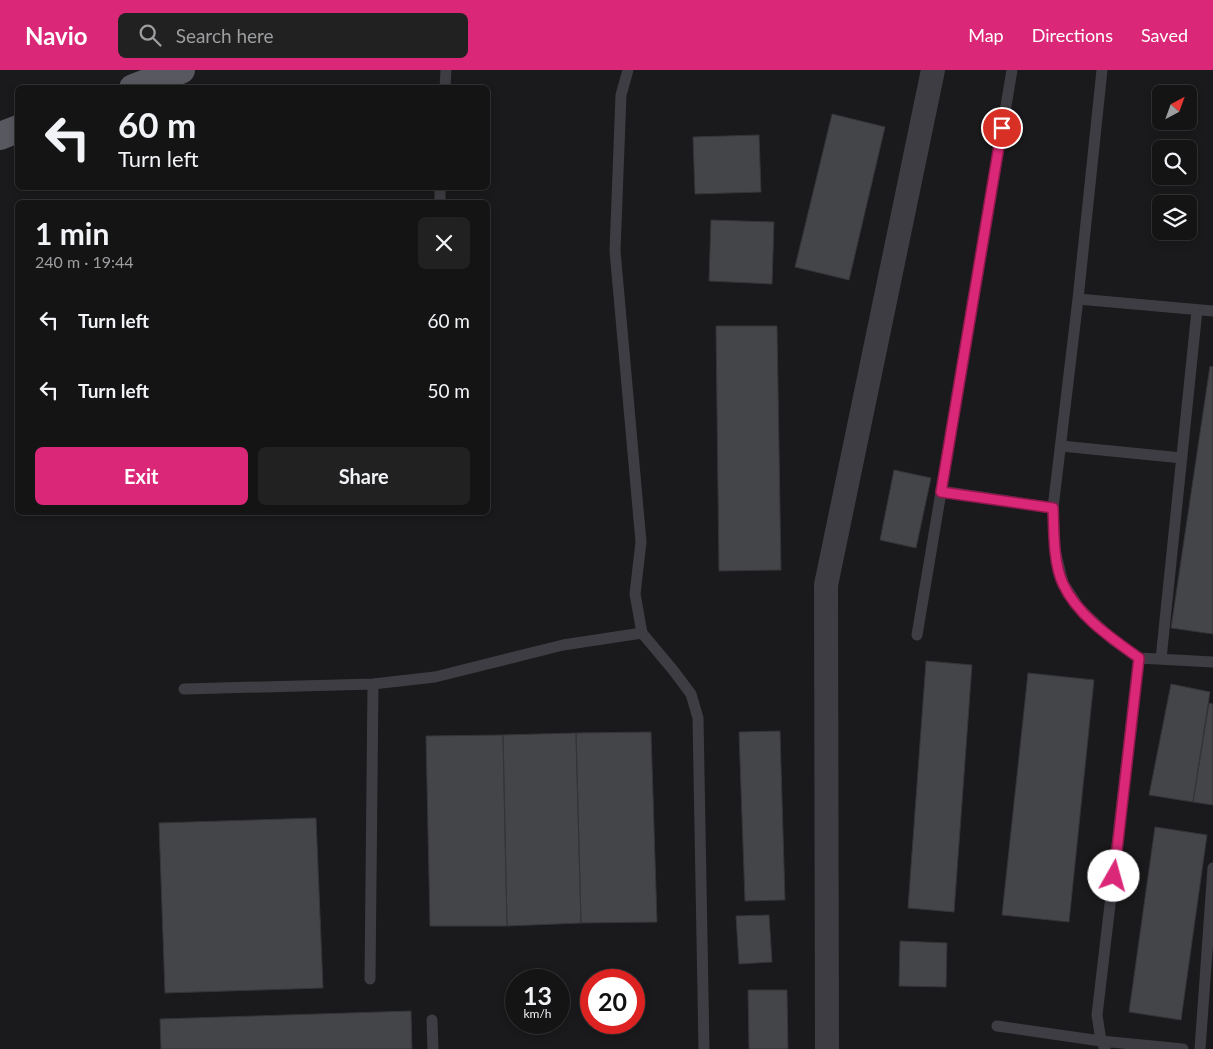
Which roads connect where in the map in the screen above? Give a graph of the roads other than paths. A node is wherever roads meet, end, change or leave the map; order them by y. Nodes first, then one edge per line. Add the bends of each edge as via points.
1 (182, 70) edge
2 (446, 70) edge
3 (628, 70) edge
4 (933, 70) edge
5 (1012, 70) edge
6 (1102, 70) edge
7 (141, 85) edge
8 (445, 85) edge
9 (15, 130) edge
10 (0, 136) edge
11 (1078, 299) junction
12 (1197, 310) junction
13 (1213, 311) edge
14 (1061, 446) junction
15 (1182, 458) junction
16 (941, 492) junction
17 (1053, 508) junction
18 (642, 633) junction
19 (917, 635) dead end
20 (1139, 658) junction
21 (1161, 659) junction
22 (1213, 662) edge
23 (373, 684) junction
24 (184, 689) dead end
25 (1213, 868) edge
26 (370, 979) dead end
27 (432, 1020) dead end
28 (997, 1026) dead end
29 (1103, 1045) edge
30 (433, 1049) edge
31 (704, 1049) edge
32 (827, 1049) edge
33 (1183, 1049) edge
34 (1200, 1049) edge

1 - 7 main road
2 - 8 lane
3 - 18 lane via 621,95 615,251 641,542 635,594
4 - 32 street via 826,585
5 - 16 lane
6 - 11 lane
9 - 10 main road
11 - 12 lane
11 - 14 lane
12 - 13 lane
12 - 15 lane
14 - 15 lane
14 - 17 lane
15 - 21 lane
16 - 17 lane
16 - 19 lane
17 - 20 lane via 1055,550 1063,583 1079,608 1113,640
18 - 23 lane via 563,645 434,677
18 - 31 lane via 690,694 698,718
20 - 21 lane
20 - 29 lane via 1097,1014
21 - 22 lane
23 - 24 lane
23 - 26 lane
25 - 34 lane
27 - 30 lane
28 - 29 lane
29 - 33 lane

